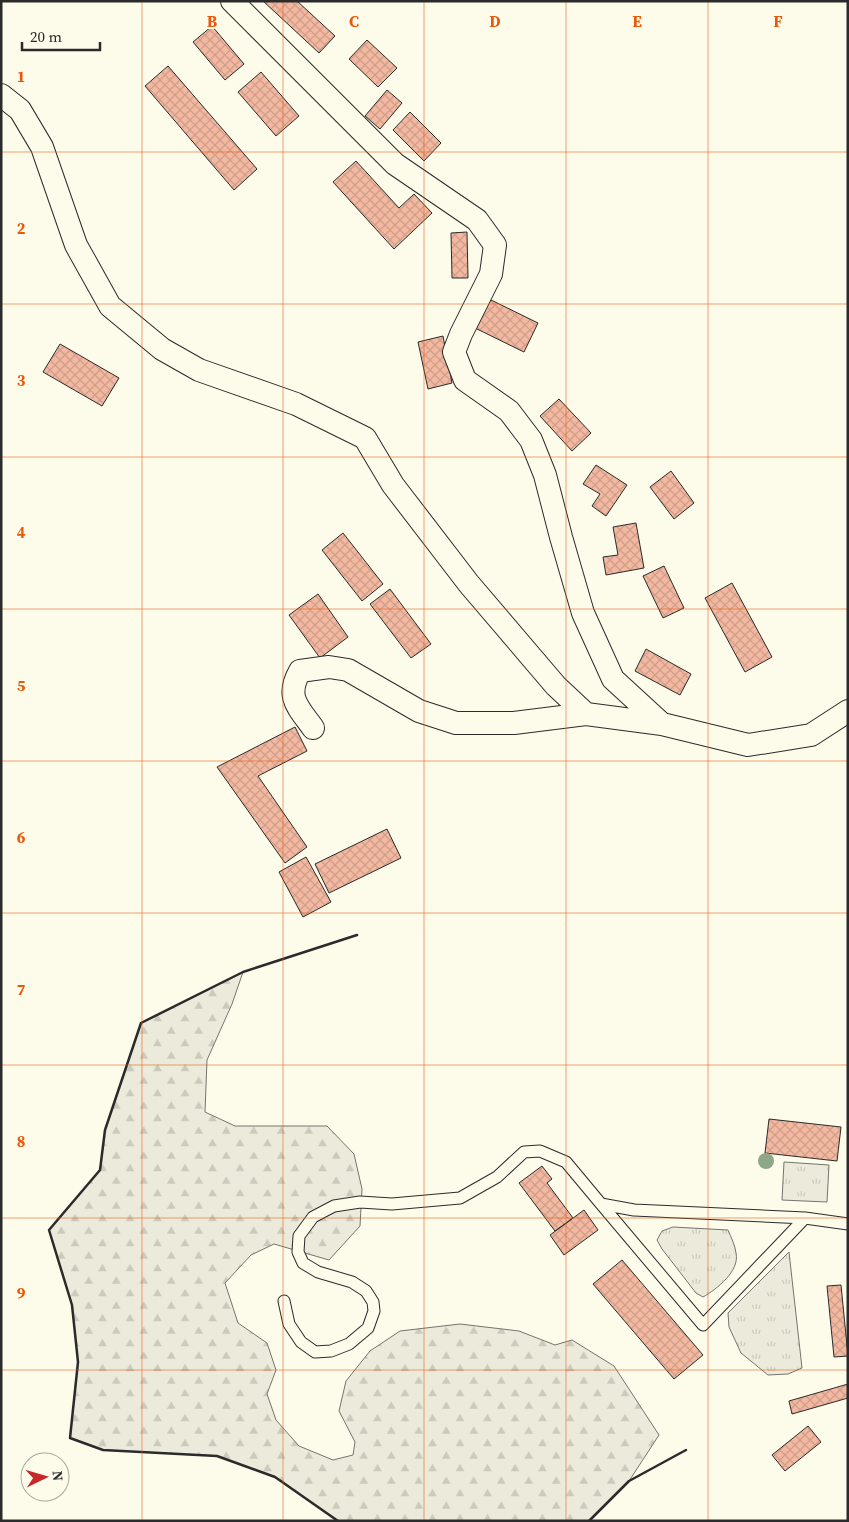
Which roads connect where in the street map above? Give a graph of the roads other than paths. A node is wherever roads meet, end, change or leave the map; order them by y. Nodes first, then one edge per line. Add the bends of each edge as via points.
1 (232, 1) edge
2 (1, 95) edge
3 (848, 711) edge
4 (586, 714) junction
5 (662, 724) junction
6 (313, 728) dead end
7 (601, 1204) junction
8 (805, 1218) junction
9 (848, 1224) edge
10 (284, 1301) dead end

1 - 5 street via 395,164 477,220 495,245 491,274 454,352 465,380 509,411 531,440 545,475 583,613 613,679
2 - 4 street via 20,110 42,146 76,245 110,306 162,349 200,370 296,404 364,438 393,485 469,584 556,686
3 - 5 street via 811,735 748,745
4 - 5 street
4 - 6 street via 514,724 456,723 419,711 348,670 329,667 300,671 294,682 294,701
7 - 8 lane via 634,1210
7 - 8 lane via 703,1324
7 - 10 lane via 566,1162 540,1151 524,1152 497,1178 460,1198 334,1206 313,1217 299,1236 298,1252 303,1263 318,1272 352,1282 366,1291 374,1311 368,1328 349,1344 331,1351 315,1352 301,1342 289,1324
8 - 9 lane

